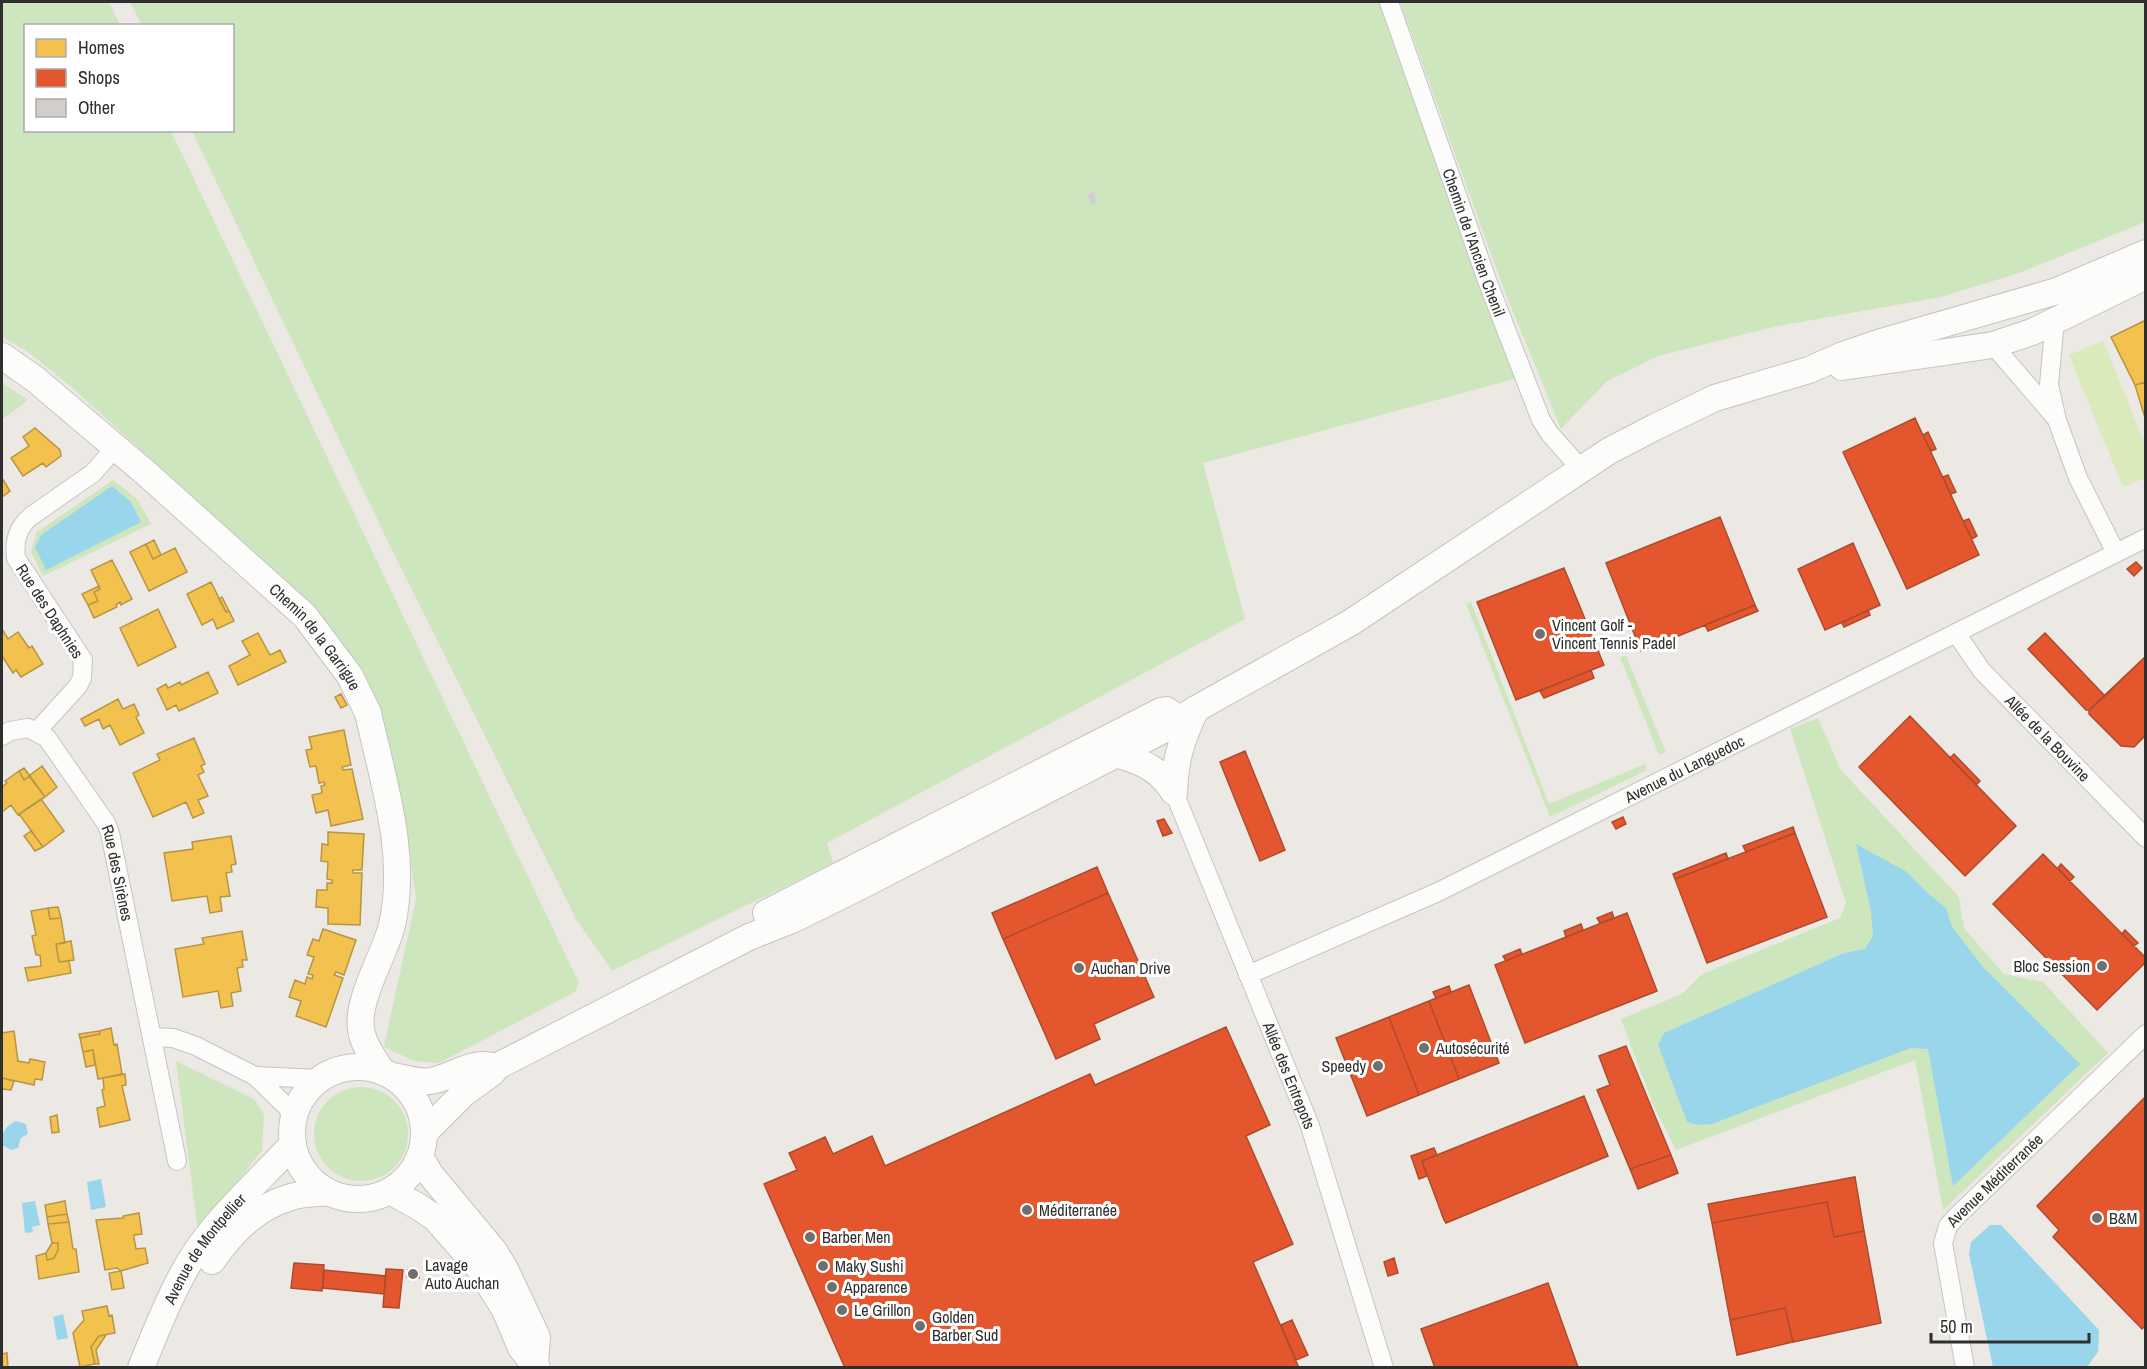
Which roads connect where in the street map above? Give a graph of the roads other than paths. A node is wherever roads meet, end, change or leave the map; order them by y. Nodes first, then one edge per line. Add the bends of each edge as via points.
1 (1389, 2) edge
2 (2145, 253) edge
3 (2145, 276) edge
4 (1983, 313) junction
5 (2055, 319) junction
6 (2025, 322) junction
7 (1993, 345) junction
8 (2, 356) edge
9 (1809, 370) junction
10 (2057, 420) junction
11 (115, 448) junction
12 (1582, 470) junction
13 (2145, 538) edge
14 (2115, 551) junction
15 (1956, 633) junction
16 (1180, 719) junction
17 (37, 731) junction
18 (2, 736) edge
19 (1116, 754) junction
20 (1168, 784) junction
21 (2145, 838) edge
22 (748, 937) junction
23 (1248, 975) junction
24 (361, 1032) junction
25 (2145, 1034) edge
26 (152, 1037) junction
27 (496, 1067) junction
28 (387, 1073) junction
29 (327, 1075) junction
30 (255, 1076) junction
31 (293, 1132) junction
32 (422, 1144) junction
33 (177, 1161) dead end
34 (390, 1191) junction
35 (329, 1192) junction
36 (536, 1366) edge
37 (141, 1368) edge
38 (157, 1368) edge
39 (1384, 1368) edge
40 (1965, 1368) edge

1 - 12 street, Chemin de l'Ancien Chenil via 1541,420
2 - 4 street via 2057,291
2 - 6 street via 2120,275 2048,304
3 - 5 street
4 - 6 street
4 - 9 street via 1878,343
5 - 6 street
5 - 7 street via 2032,332
5 - 10 street via 2049,385
6 - 7 street
7 - 9 street
7 - 10 street
8 - 11 street, Chemin de la Garrigue
9 - 12 street via 1715,398 1655,426
10 - 14 street via 2078,478
11 - 17 street, Rue des Daphnies via 93,473 30,517 17,534 16,558 83,660 78,686
11 - 24 street, Chemin de la Garrigue via 305,616 350,676 369,712 397,846 398,869 392,928 366,996
12 - 16 street via 1350,623
13 - 14 street, Avenue du Languedoc
14 - 15 street, Avenue du Languedoc
15 - 21 street, Allée de la Bouvine via 1982,671
15 - 23 street, Avenue du Languedoc via 1444,889
16 - 19 street
16 - 20 street via 1181,741
16 - 20 street via 1161,748 1161,768
16 - 22 street via 1161,711 762,915
17 - 18 street via 28,728
17 - 26 street, Rue des Sirènes via 47,738 106,823
19 - 20 street via 1140,762
19 - 22 street via 859,887
20 - 23 street, Allée des Entrepots
22 - 27 street
23 - 39 street, Allée des Entrepots via 1310,1126
24 - 28 street via 371,1055
24 - 29 street, Chemin de la Garrigue
25 - 40 street, Avenue Méditerranée via 1948,1226 1943,1243
26 - 30 street via 173,1038 196,1046
26 - 33 street, Rue des Sirènes
27 - 28 street via 485,1063 430,1081
27 - 32 street via 463,1094
28 - 29 street via 366,1066
28 - 32 street via 406,1086 416,1100 422,1116
29 - 30 street
29 - 31 street via 303,1097
30 - 31 street via 287,1107
31 - 35 street via 299,1164
31 - 37 street, Avenue de Montpellier via 188,1265
32 - 34 street via 413,1170
32 - 36 street via 430,1174 505,1269 537,1337
34 - 35 street via 349,1199
34 - 36 street via 435,1218 479,1268 505,1310 521,1348
35 - 38 street, Avenue de Montpellier via 275,1202 239,1228 207,1267 178,1318

